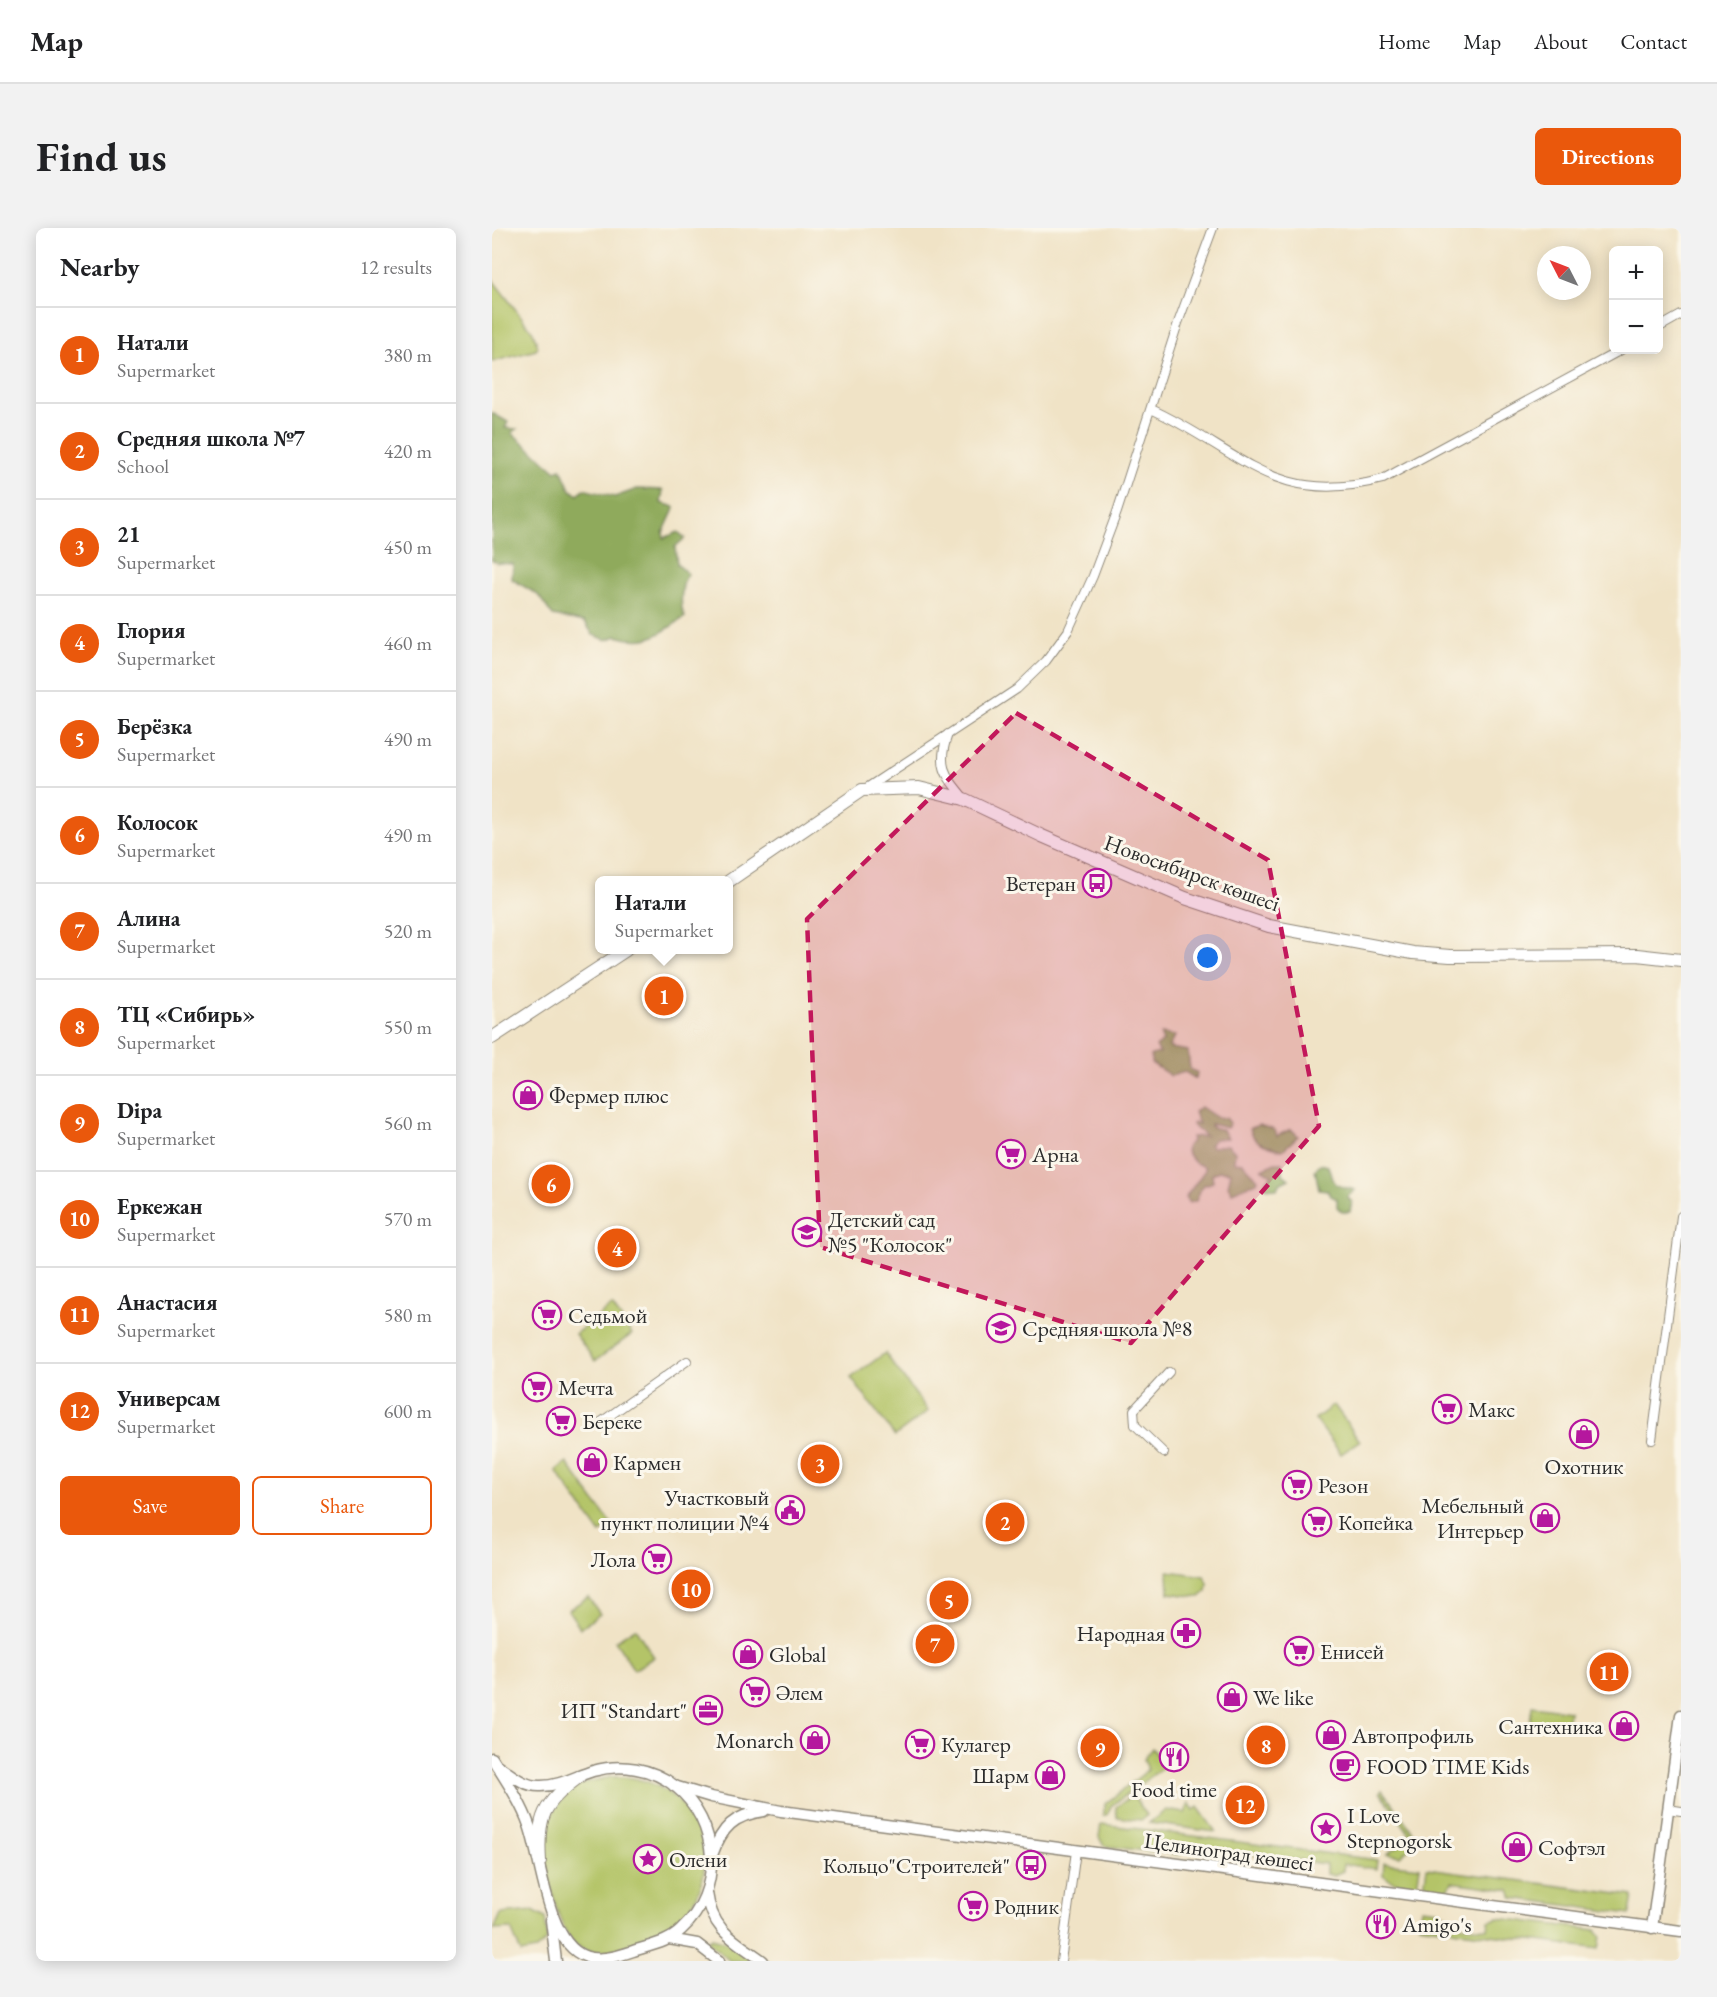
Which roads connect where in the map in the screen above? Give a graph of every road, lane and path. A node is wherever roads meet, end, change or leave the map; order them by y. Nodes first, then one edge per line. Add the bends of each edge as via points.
1 (1213, 228) edge
2 (1681, 315) edge
3 (1663, 326) edge
4 (1614, 354) edge
5 (1151, 409) junction
6 (948, 734) junction
7 (862, 790) junction
8 (964, 799) junction
9 (733, 878) edge
10 (620, 954) edge
11 (1681, 960) edge
12 (492, 1038) edge
13 (1681, 1216) edge
14 (687, 1360) dead end
15 (1169, 1372) dead end
16 (594, 1427) dead end
17 (1652, 1440) dead end
18 (1164, 1453) dead end
19 (1681, 1715) edge
20 (494, 1761) edge
21 (579, 1777) junction
22 (674, 1786) junction
23 (1668, 1809) junction
24 (773, 1810) junction
25 (1681, 1811) edge
26 (1076, 1851) junction
27 (711, 1858) junction
28 (540, 1861) junction
29 (707, 1893) junction
30 (549, 1902) junction
31 (1652, 1928) junction
32 (1681, 1932) edge
33 (669, 1939) junction
34 (605, 1960) edge
35 (556, 1961) edge
36 (719, 1961) edge
37 (763, 1961) edge
38 (1061, 1961) edge

1 - 5 street
2 - 3 street
4 - 5 street via 1383,479 1356,486 1297,484 1263,473 1182,423
5 - 6 street via 1093,576 1068,631 1046,661 1017,689
6 - 7 street
6 - 8 street via 942,766
7 - 8 main road, Новосибирск көшесі via 934,789
7 - 9 main road
8 - 11 main road, Новосибирск көшесі via 1185,898 1290,931 1450,956 1637,955
10 - 12 main road
13 - 17 street
14 - 16 street
15 - 18 street via 1134,1410 1135,1425
19 - 23 street
20 - 21 street via 526,1783 541,1786
20 - 28 street via 523,1811
21 - 22 street via 628,1767 649,1772
21 - 28 main road via 555,1796 543,1814 538,1835
22 - 24 street
22 - 27 street via 692,1803 703,1822
23 - 25 street
23 - 31 street
24 - 26 street, Целиноград көшесі
24 - 27 street via 747,1814 728,1824
26 - 31 street, Целиноград көшесі
26 - 38 street
27 - 29 street
28 - 30 street
29 - 33 street via 691,1920
29 - 37 street via 709,1910 718,1927
30 - 34 street via 570,1948 585,1957
30 - 35 street
31 - 32 street, Целиноград көшесі
33 - 34 street
33 - 36 street via 697,1944

